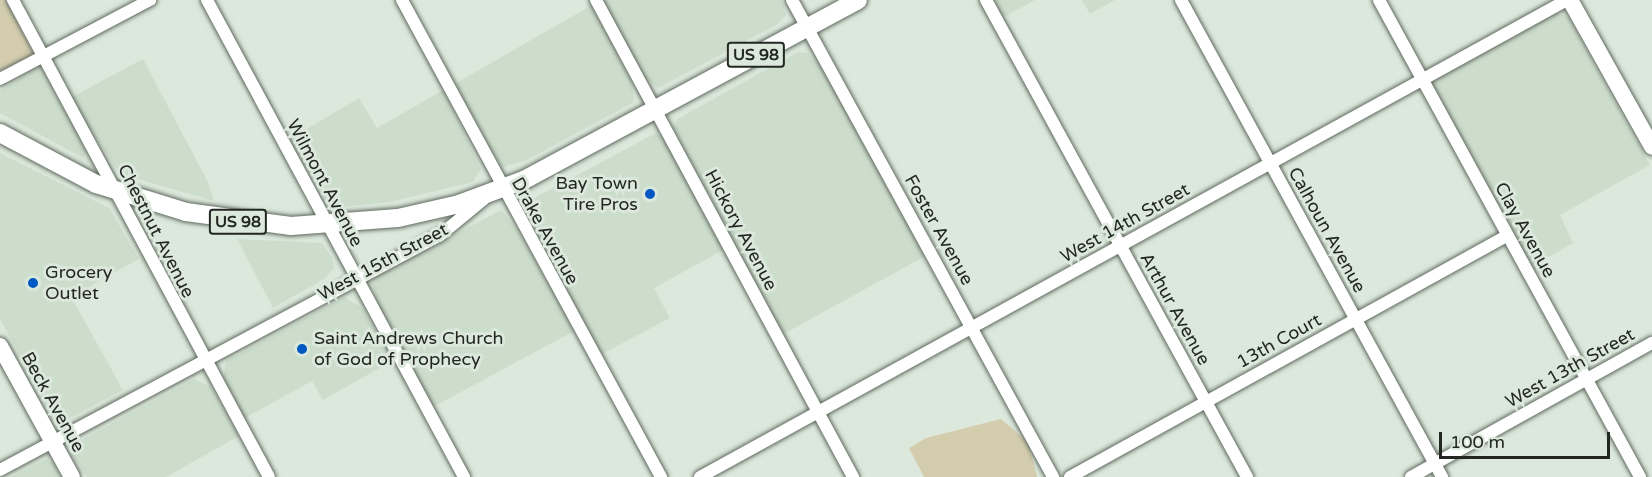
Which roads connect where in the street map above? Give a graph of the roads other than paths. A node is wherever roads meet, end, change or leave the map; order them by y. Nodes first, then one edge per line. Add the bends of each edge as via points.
1 (13, 0) edge
2 (150, 0) edge
3 (207, 0) edge
4 (402, 0) edge
5 (596, 0) edge
6 (792, 0) edge
7 (858, 0) edge
8 (986, 0) edge
9 (1181, 0) edge
10 (1379, 0) edge
11 (1568, 0) edge
12 (808, 27) junction
13 (42, 58) junction
14 (1420, 78) junction
15 (0, 80) edge
16 (656, 111) junction
17 (0, 134) edge
18 (1652, 147) edge
19 (1270, 164) junction
20 (118, 192) junction
21 (496, 192) junction
22 (326, 226) junction
23 (1506, 236) junction
24 (1120, 246) junction
25 (356, 279) junction
26 (1355, 320) junction
27 (971, 327) junction
28 (1652, 343) edge
29 (0, 346) edge
30 (204, 358) junction
31 (1587, 379) junction
32 (1205, 402) junction
33 (818, 412) junction
34 (53, 441) junction
35 (1435, 464) junction
36 (0, 470) edge
37 (72, 477) edge
38 (269, 477) edge
39 (464, 477) edge
40 (661, 477) edge
41 (700, 477) edge
42 (853, 477) edge
43 (1053, 477) edge
44 (1070, 477) edge
45 (1247, 477) edge
46 (1411, 477) edge
47 (1442, 477) edge
48 (1640, 477) edge

1 - 13 street, Chestnut Avenue
2 - 13 street
3 - 22 street, Wilmont Avenue
4 - 21 street, Drake Avenue
5 - 16 street, Hickory Avenue
6 - 12 street, Foster Avenue
7 - 12 highway, West 15th Street / US 98
8 - 24 street, Arthur Avenue
9 - 19 street, Calhoun Avenue
10 - 14 street, Clay Avenue
11 - 14 street, West 14th Street
11 - 18 main road
12 - 16 highway, West 15th Street / US 98
12 - 27 street, Foster Avenue
13 - 15 street
13 - 20 street, Chestnut Avenue
14 - 19 street, West 14th Street
14 - 23 street, Clay Avenue
16 - 21 highway, West 15th Street / US 98
16 - 33 street, Hickory Avenue
17 - 20 highway, US 98 via 58,166
19 - 24 street, West 14th Street
19 - 26 street, Calhoun Avenue
20 - 22 highway, US 98 via 226,220
20 - 30 street, Chestnut Avenue
21 - 22 highway, US 98 via 408,216
21 - 25 street, West 15th Street via 439,236
21 - 40 street, Drake Avenue
22 - 25 street, Wilmont Avenue
23 - 26 street, 13th Court
23 - 31 street, Clay Avenue
24 - 27 street, West 14th Street
24 - 32 street, Arthur Avenue
25 - 30 street, West 15th Street
25 - 39 street, Wilmont Avenue
26 - 32 street, 13th Court
26 - 35 street, Calhoun Avenue
27 - 33 street, West 14th Street
27 - 43 street, Foster Avenue
28 - 31 street, West 13th Street
29 - 34 main road, Beck Avenue
30 - 34 street, West 15th Street
30 - 38 street, Chestnut Avenue
31 - 35 street, West 13th Street
31 - 48 street, Clay Avenue
32 - 44 street, 13th Court
32 - 45 street, Arthur Avenue
33 - 41 street, West 14th Street
33 - 42 street, Hickory Avenue
34 - 36 street, West 15th Street
34 - 37 main road, Beck Avenue
35 - 46 street, West 13th Street
35 - 47 street, Calhoun Avenue

